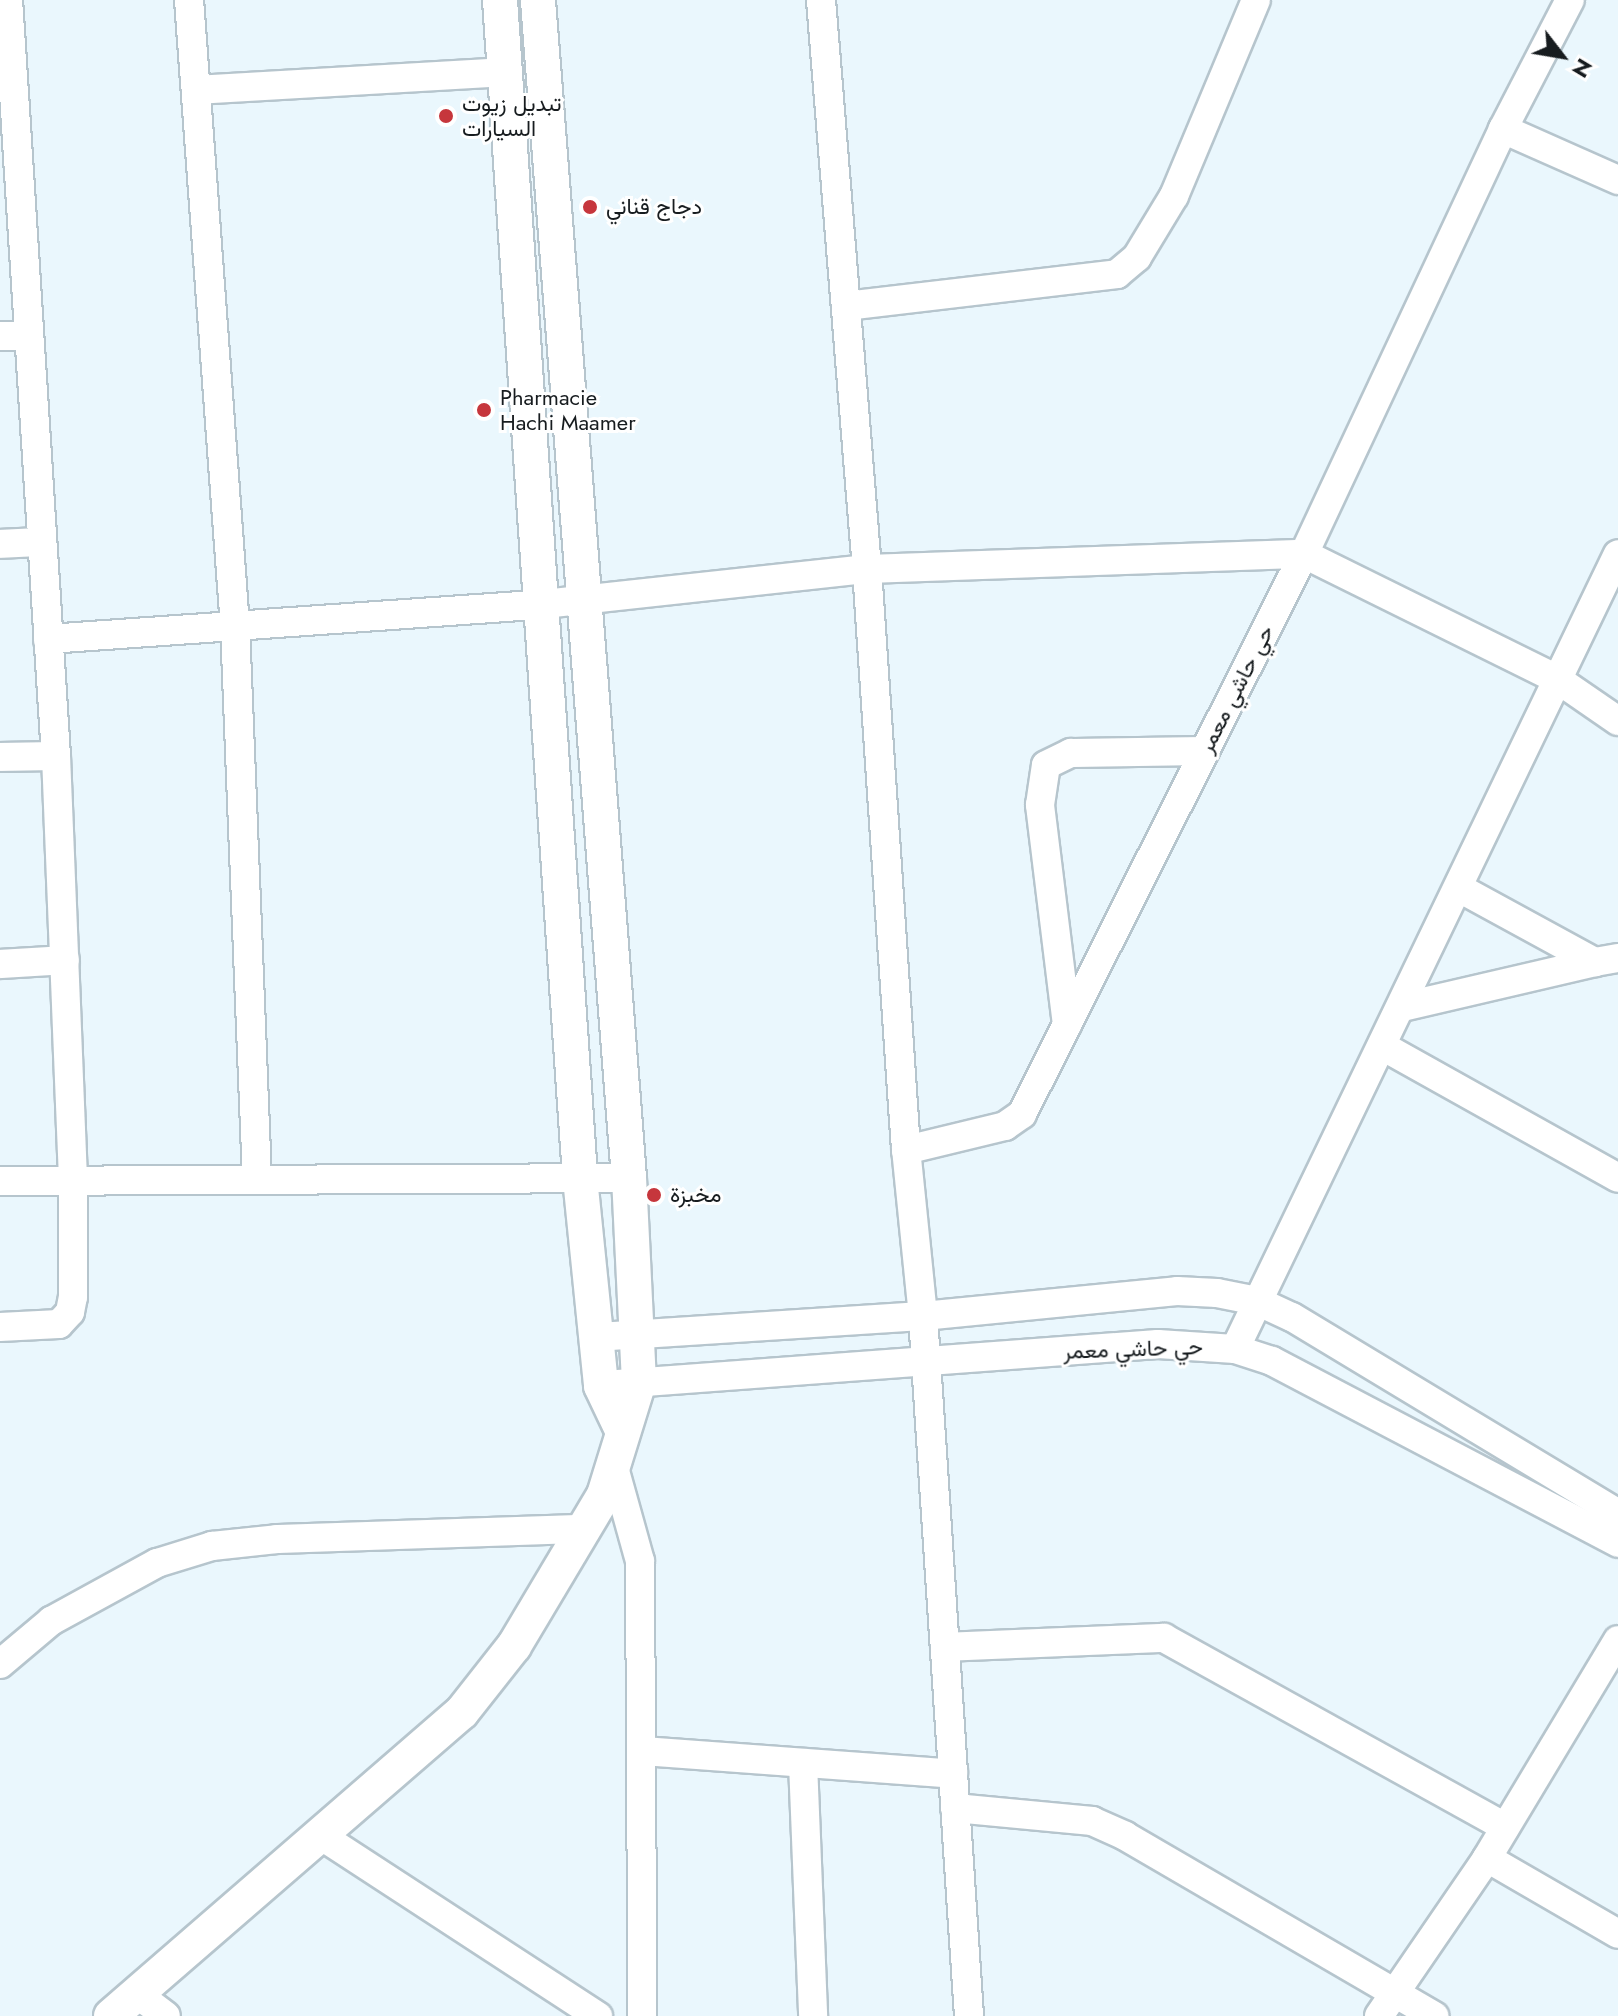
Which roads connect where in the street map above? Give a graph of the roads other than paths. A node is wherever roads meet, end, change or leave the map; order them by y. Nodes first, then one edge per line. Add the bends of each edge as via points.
1 (8, 0) edge
2 (189, 0) edge
3 (500, 0) edge
4 (538, 0) edge
5 (821, 0) edge
6 (1256, 0) edge
7 (1570, 0) edge
8 (505, 72) junction
9 (196, 90) junction
10 (8, 118) edge
11 (1503, 129) junction
12 (1618, 180) edge
13 (846, 306) junction
14 (0, 336) edge
15 (28, 336) junction
16 (40, 542) junction
17 (0, 544) edge
18 (1304, 554) junction
19 (1618, 554) edge
20 (867, 569) junction
21 (585, 600) junction
22 (544, 604) junction
23 (235, 626) junction
24 (48, 639) junction
25 (1557, 679) junction
26 (1618, 721) edge
27 (1205, 751) junction
28 (56, 756) junction
29 (0, 757) edge
30 (1459, 888) junction
31 (65, 960) junction
32 (1607, 960) edge
33 (0, 964) edge
34 (1402, 1007) junction
35 (1067, 1025) junction
36 (1384, 1047) junction
37 (906, 1150) junction
38 (580, 1178) junction
39 (629, 1178) junction
40 (1618, 1178) edge
41 (73, 1179) junction
42 (257, 1179) junction
43 (0, 1181) edge
44 (1257, 1301) junction
45 (923, 1316) junction
46 (0, 1327) edge
47 (636, 1335) junction
48 (597, 1337) junction
49 (1235, 1349) junction
50 (926, 1362) junction
51 (639, 1382) junction
52 (601, 1386) junction
53 (622, 1430) junction
54 (615, 1471) junction
55 (1618, 1514) edge
56 (586, 1529) junction
57 (1618, 1543) edge
58 (1618, 1640) edge
59 (945, 1647) junction
60 (0, 1664) edge
61 (643, 1751) junction
62 (803, 1763) junction
63 (953, 1774) junction
64 (955, 1808) junction
65 (1505, 1827) junction
66 (320, 1835) junction
67 (1487, 1858) junction
68 (1618, 1934) edge
69 (137, 1994) junction
70 (1386, 2004) edge
71 (563, 2006) edge
72 (111, 2016) edge
73 (166, 2016) edge
74 (598, 2016) edge
75 (642, 2016) edge
76 (813, 2016) edge
77 (969, 2016) edge
78 (1434, 2016) edge

1 - 10 street
2 - 9 street
3 - 8 street
4 - 21 street
5 - 13 street
6 - 13 street via 1174,196 1137,257 1117,274
7 - 11 street, حي حاشي معمر
8 - 9 street
8 - 22 street
9 - 23 street
10 - 15 street
11 - 12 street
11 - 18 street, حي حاشي معمر
13 - 20 street
14 - 15 street
15 - 16 street
16 - 17 street
16 - 24 street
18 - 20 street
18 - 25 street
18 - 27 street, حي حاشي معمر
19 - 25 street
20 - 21 street
20 - 37 street
21 - 22 street
21 - 39 street
22 - 23 street
22 - 38 street
23 - 24 street
23 - 42 street
24 - 28 street
25 - 26 street
25 - 30 street
27 - 35 street, حي حاشي معمر
27 - 35 street via 1071,753 1046,765 1040,805
28 - 29 street
28 - 31 street
30 - 32 street
30 - 34 street
31 - 33 street
31 - 41 street
32 - 34 street
34 - 36 street
35 - 37 street, حي حاشي معمر via 1022,1114 1005,1126
36 - 40 street
36 - 44 street
37 - 45 street
38 - 39 street
38 - 42 street
38 - 48 street
39 - 47 street
41 - 42 street
41 - 43 street
41 - 46 street via 70,1312 59,1324
44 - 45 street via 1177,1291
44 - 49 street
44 - 55 street
45 - 47 street
45 - 50 street
47 - 48 street
47 - 51 street
48 - 52 street
49 - 50 street, حي حاشي معمر via 1158,1344
49 - 57 street, حي حاشي معمر via 1272,1361
50 - 51 street, حي حاشي معمر
50 - 59 street
51 - 52 street, حي حاشي معمر
51 - 53 street
52 - 53 street
53 - 54 street
54 - 56 street
54 - 61 street via 640,1561
56 - 60 street via 277,1539 212,1546 157,1563 51,1621
56 - 66 street via 514,1646 462,1712
58 - 65 street
59 - 63 street
59 - 65 street via 1164,1638
61 - 62 street
61 - 75 street
62 - 63 street
62 - 76 street
63 - 64 street
64 - 70 street via 1092,1821
64 - 77 street
65 - 67 street
66 - 69 street
66 - 71 street
67 - 68 street
67 - 70 street
69 - 72 street
69 - 73 street
70 - 78 street
71 - 74 street

